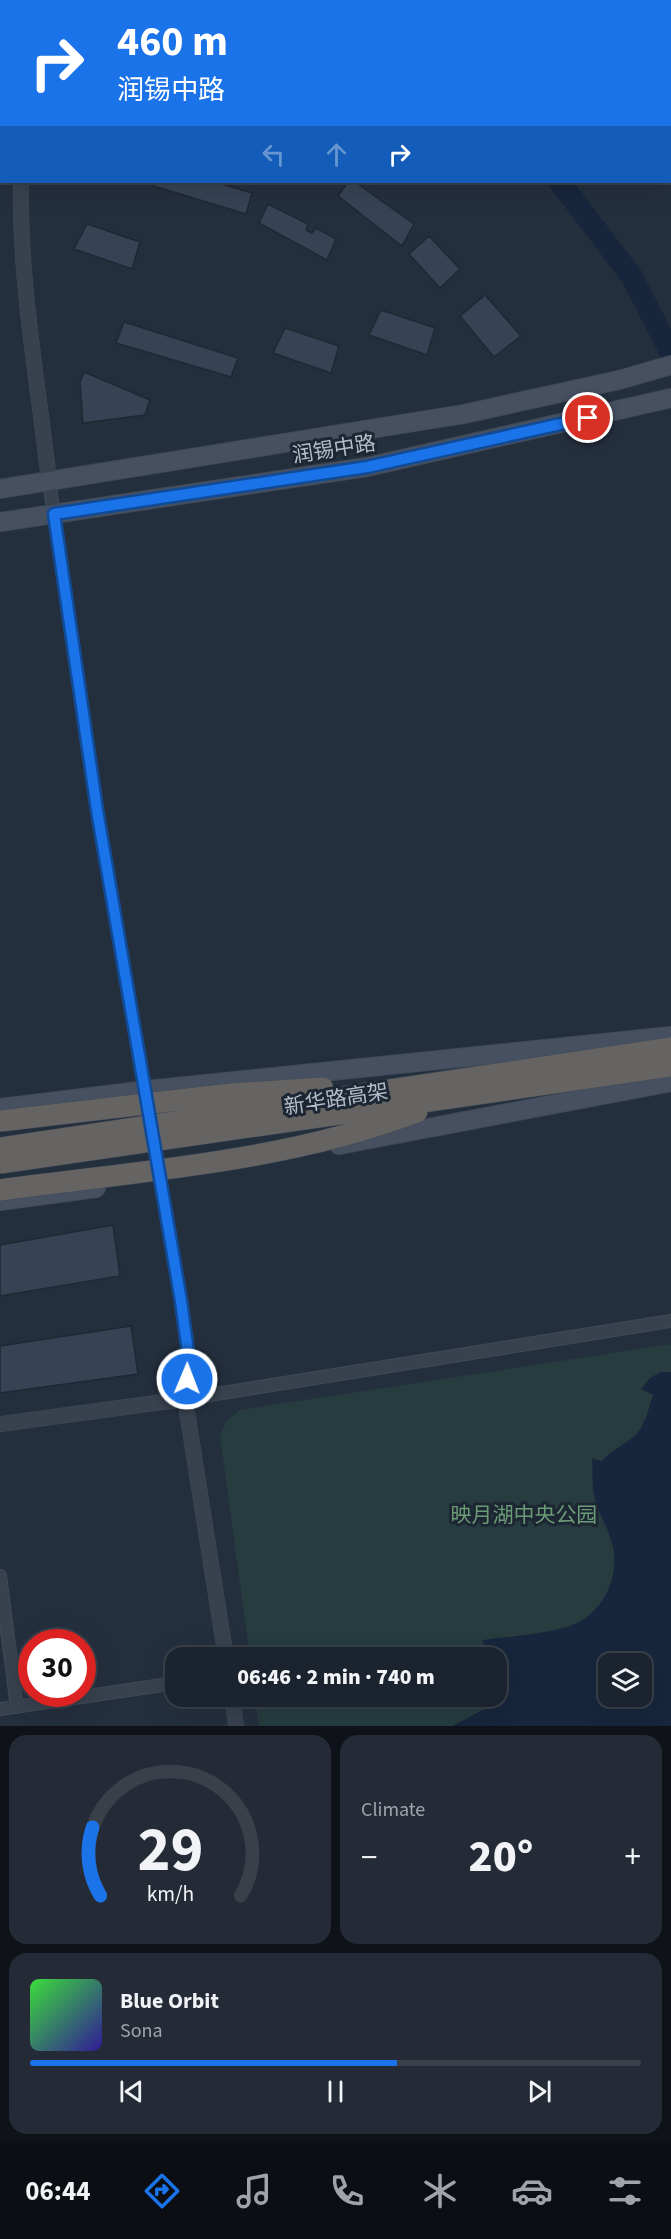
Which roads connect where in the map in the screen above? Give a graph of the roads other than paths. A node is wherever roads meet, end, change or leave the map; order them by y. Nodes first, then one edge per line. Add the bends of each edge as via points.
1 (21, 183) edge
2 (671, 365) edge
3 (671, 398) edge
4 (49, 481) junction
5 (0, 489) edge
6 (54, 514) junction
7 (0, 522) edge
8 (671, 1036) edge
9 (671, 1048) edge
10 (671, 1066) edge
11 (671, 1082) edge
12 (455, 1089) junction
13 (147, 1090) junction
14 (0, 1108) edge
15 (0, 1121) edge
16 (0, 1148) edge
17 (0, 1163) edge
18 (161, 1180) junction
19 (0, 1190) edge
20 (0, 1201) edge
21 (671, 1321) edge
22 (185, 1399) junction
23 (0, 1424) edge
24 (0, 1576) edge
25 (224, 1647) edge
26 (165, 1685) edge
27 (17, 1707) junction
28 (233, 1707) edge
29 (0, 1709) edge
30 (236, 1726) edge

1 - 4 street via 20,217 31,347
2 - 4 main road, 润锡中路 via 464,414
3 - 6 main road, 润锡中路 via 367,467
4 - 5 main road, 润锡中路
4 - 6 street
6 - 7 main road, 润锡中路
6 - 13 street via 97,810
8 - 13 main road
9 - 12 highway, 新华路高架, bridge
10 - 12 highway, 新华路高架, bridge
11 - 18 main road
12 - 15 highway, bridge via 230,1094
12 - 16 highway, 新华路高架, bridge
12 - 17 highway, 新华路高架, bridge
12 - 19 highway, bridge via 371,1129 239,1158
13 - 14 main road
13 - 18 street
18 - 20 main road
18 - 22 street via 189,1359
21 - 22 street
22 - 23 street
22 - 25 street
24 - 27 street
26 - 27 street
27 - 29 street
28 - 30 street

